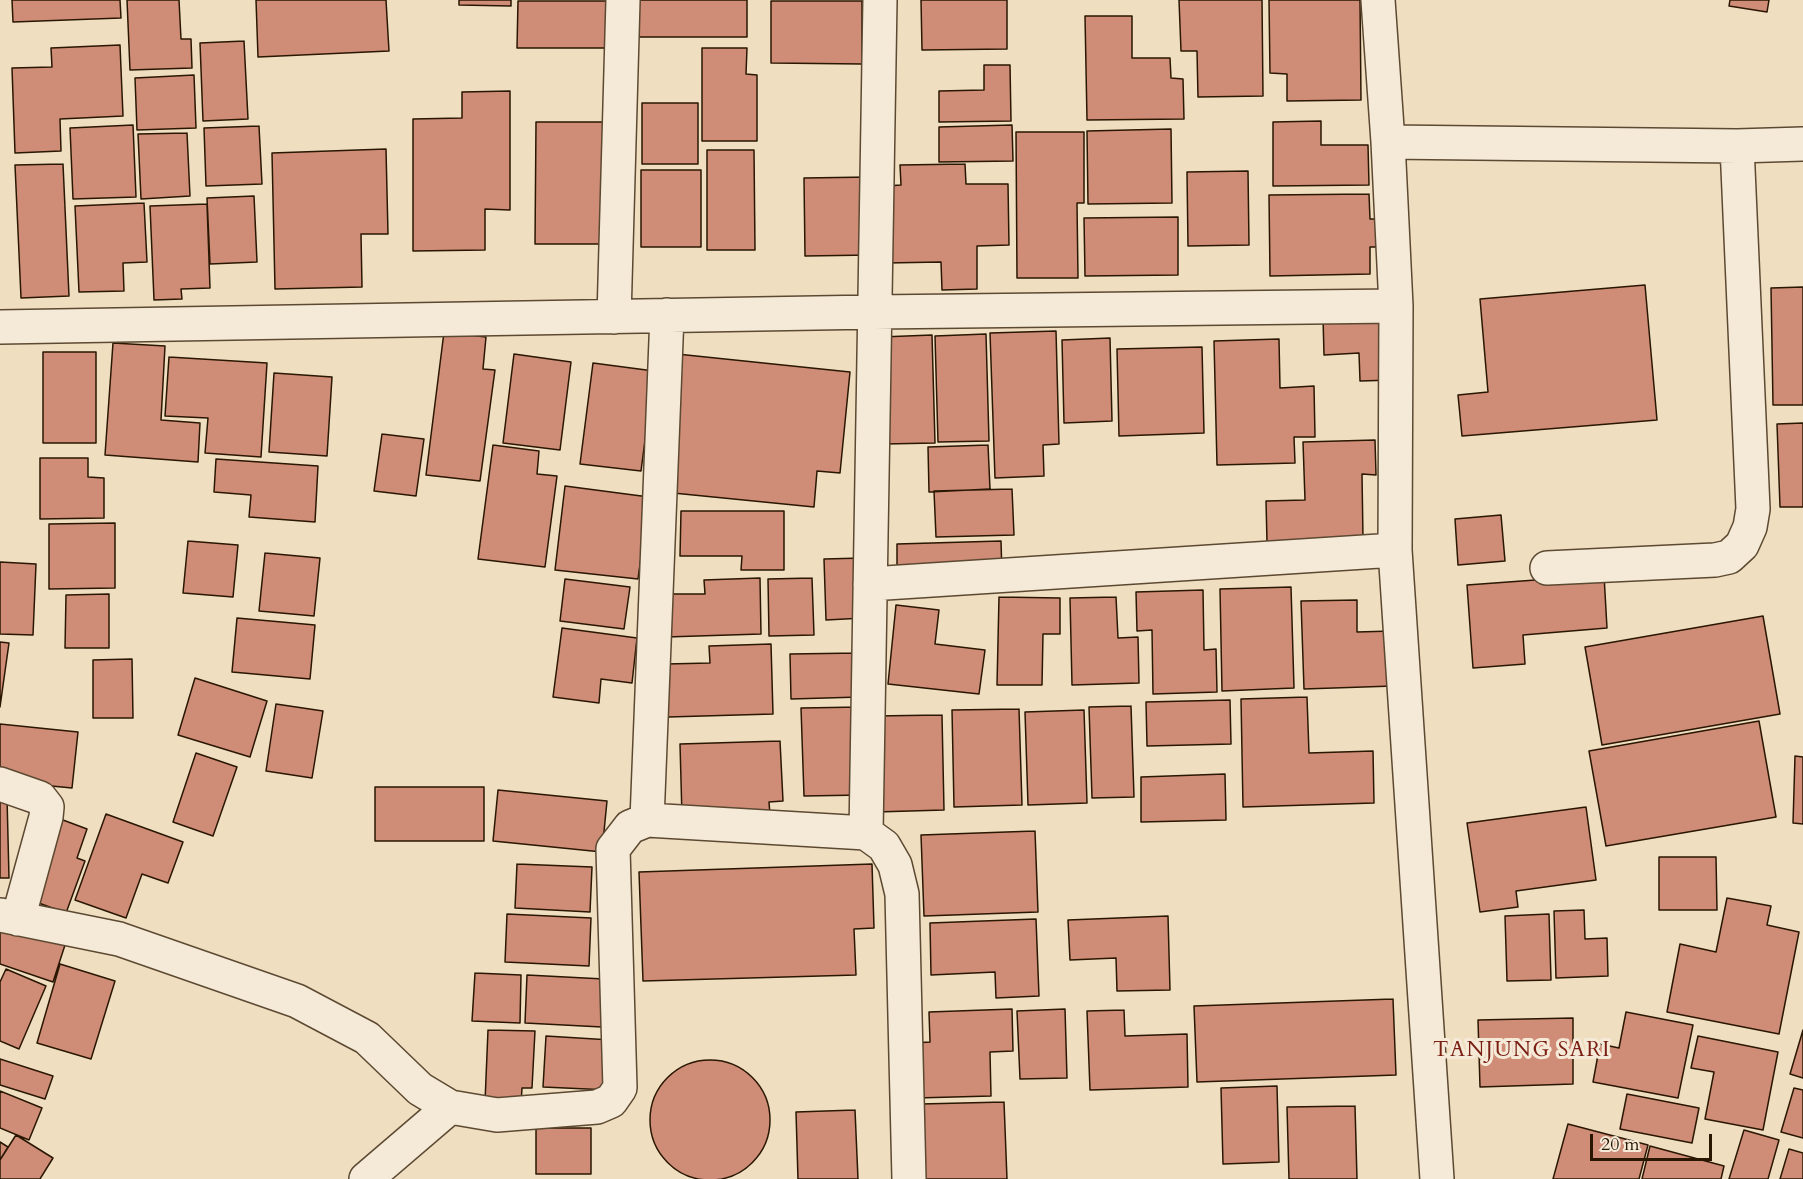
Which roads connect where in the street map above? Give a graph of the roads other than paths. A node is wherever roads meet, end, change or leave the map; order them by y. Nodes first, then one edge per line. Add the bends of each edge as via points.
1 (623, 0) edge
2 (880, 0) edge
3 (1377, 0) edge
4 (1388, 142) junction
5 (1803, 144) edge
6 (1737, 146) junction
7 (1396, 306) junction
8 (874, 312) junction
9 (667, 315) junction
10 (614, 316) junction
11 (0, 327) edge
12 (1395, 550) junction
13 (1547, 568) dead end
14 (870, 584) junction
15 (0, 784) edge
16 (647, 820) junction
17 (866, 833) junction
18 (9, 917) edge
19 (450, 1107) junction
20 (366, 1179) edge
21 (909, 1179) edge
22 (1437, 1179) edge

1 - 10 street
2 - 8 street
3 - 4 street
4 - 6 street
4 - 7 street
5 - 6 street
6 - 13 street via 1753,509 1742,545 1730,557 1715,560
7 - 8 street
7 - 12 street
8 - 9 street
8 - 14 street
9 - 10 street
9 - 16 street
10 - 11 street
12 - 14 street
12 - 22 street
14 - 17 street
15 - 18 street via 40,798 47,807
16 - 17 street
16 - 19 street via 630,826 613,849 620,1089 610,1101 597,1107 496,1115
17 - 21 street via 884,846 895,865 902,894
18 - 19 street via 119,939 297,1001 367,1038 420,1089
19 - 20 street

